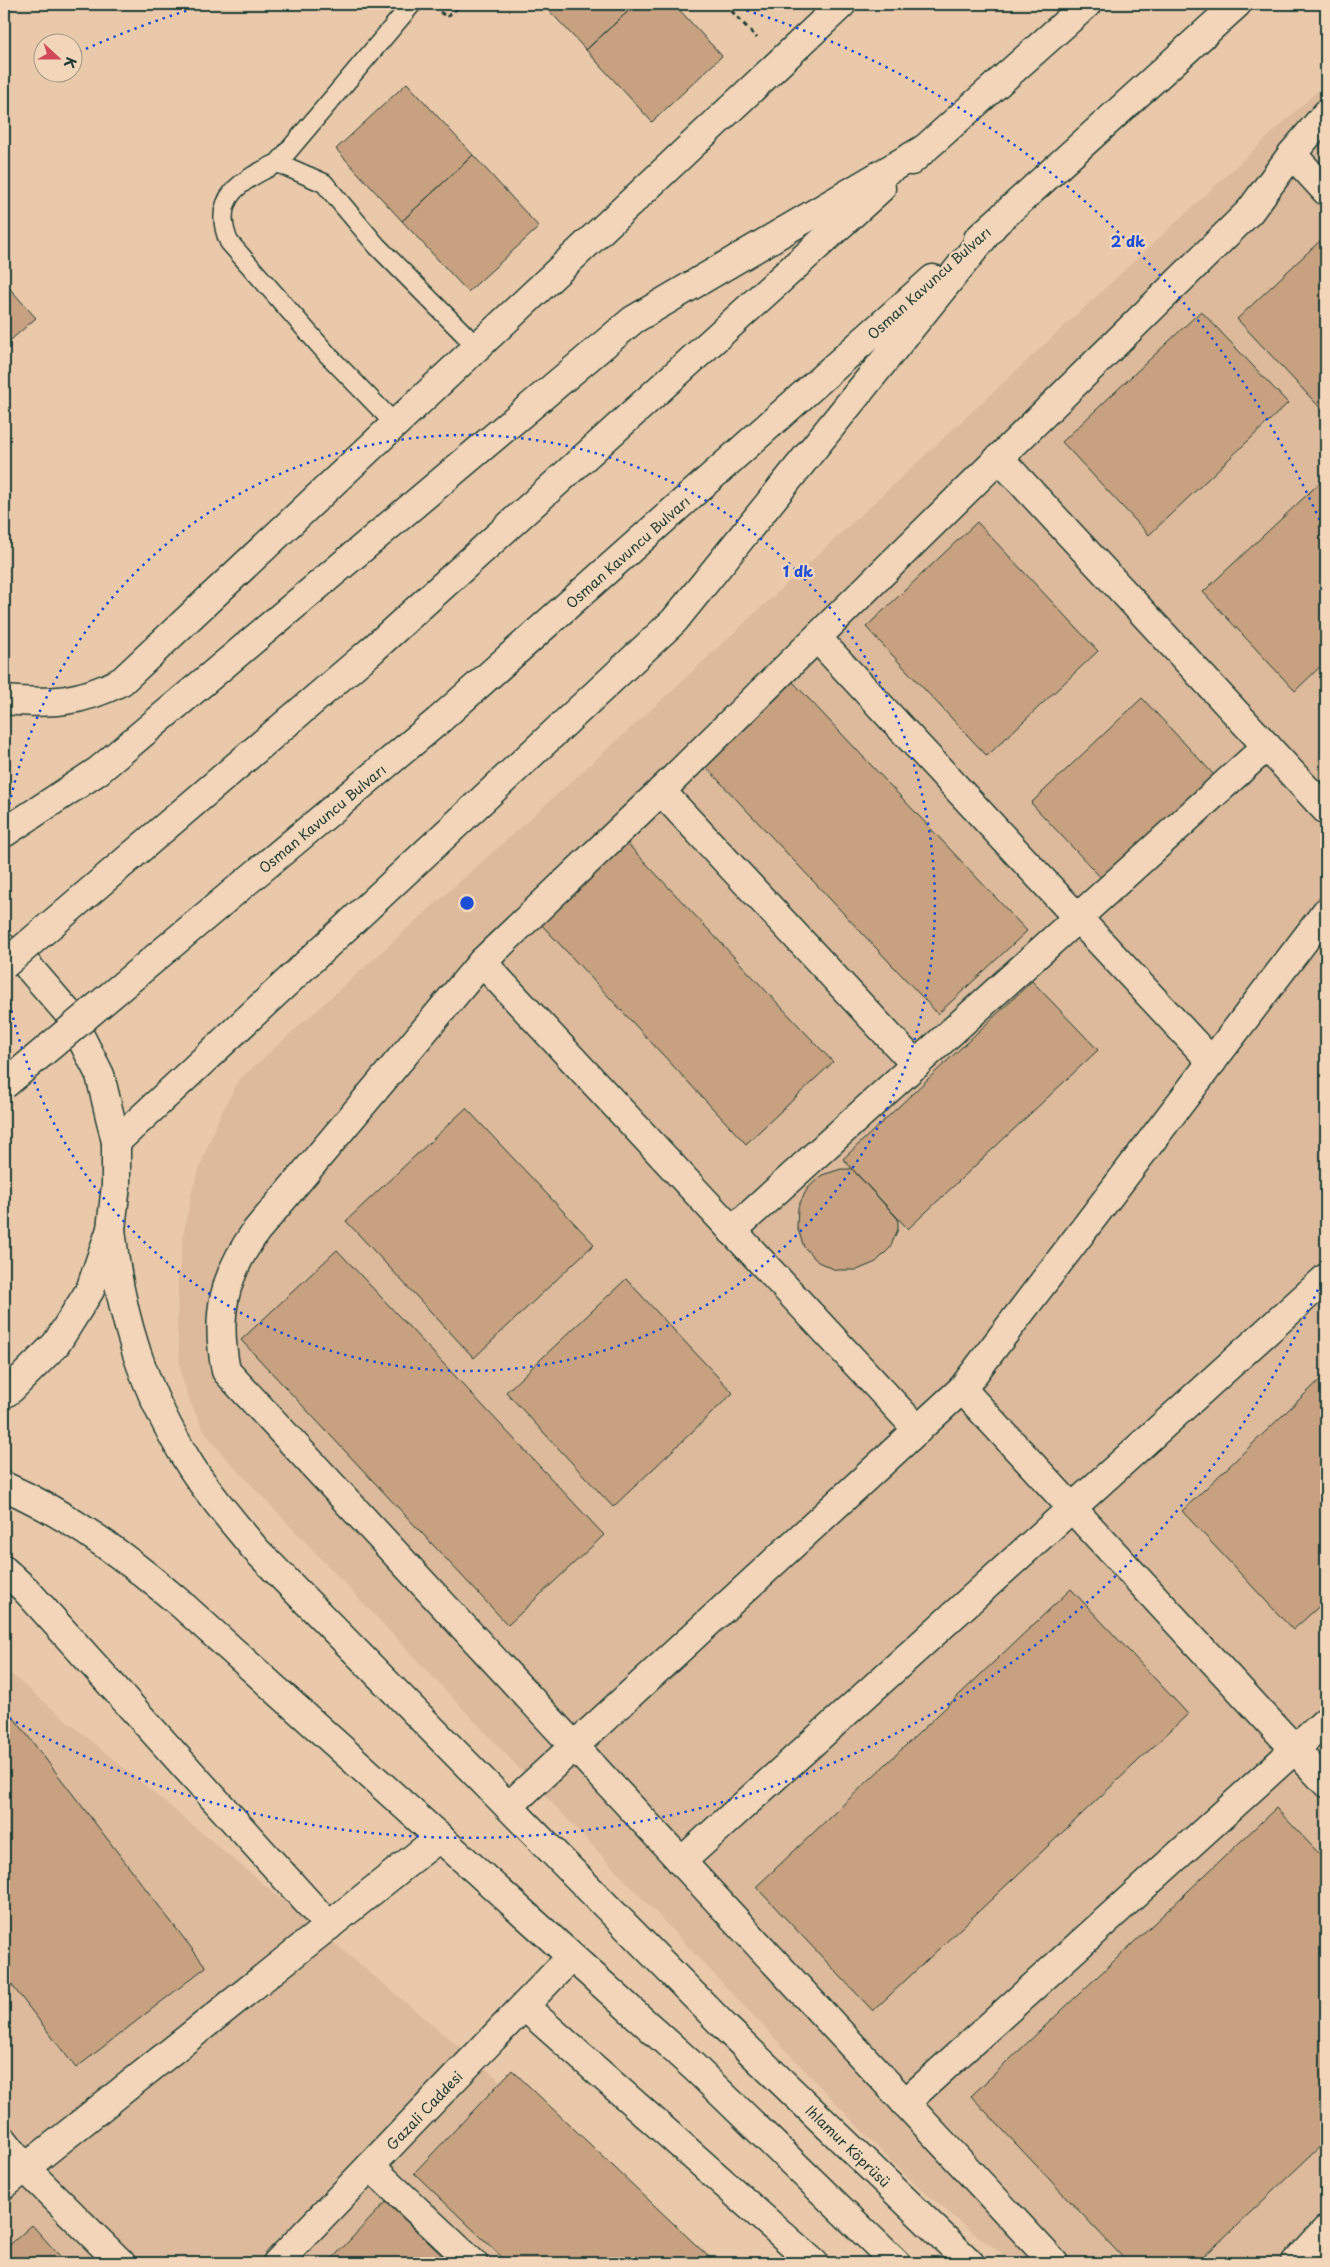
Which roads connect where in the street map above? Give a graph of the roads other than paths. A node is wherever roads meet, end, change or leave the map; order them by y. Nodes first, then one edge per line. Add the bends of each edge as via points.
1 (412, 4) edge
2 (842, 4) edge
3 (1087, 4) edge
4 (1237, 4) edge
5 (1326, 114) edge
6 (924, 149) junction
7 (1292, 154) junction
8 (278, 163) junction
9 (1326, 191) edge
10 (993, 226) junction
11 (477, 347) junction
12 (395, 424) junction
13 (999, 458) junction
14 (817, 638) junction
15 (4, 700) edge
16 (1267, 746) junction
17 (661, 791) junction
18 (1326, 810) edge
19 (4, 833) edge
20 (1326, 912) edge
21 (1077, 918) junction
22 (4, 948) edge
23 (482, 962) junction
24 (4, 965) edge
25 (1212, 1062) junction
26 (916, 1065) junction
27 (4, 1085) edge
28 (116, 1142) junction
29 (111, 1229) junction
30 (732, 1231) junction
31 (1326, 1278) edge
32 (962, 1389) junction
33 (4, 1394) edge
34 (918, 1430) junction
35 (4, 1486) edge
36 (1072, 1508) junction
37 (4, 1570) edge
38 (1326, 1721) edge
39 (574, 1746) junction
40 (1295, 1749) junction
41 (1326, 1783) edge
42 (508, 1806) junction
43 (440, 1837) junction
44 (681, 1862) junction
45 (329, 1926) junction
46 (571, 1956) junction
47 (524, 2006) junction
48 (905, 2103) junction
49 (4, 2141) edge
50 (370, 2166) junction
51 (25, 2168) junction
52 (4, 2185) edge
53 (1326, 2230) edge
54 (121, 2263) edge
55 (277, 2263) edge
56 (473, 2263) edge
57 (814, 2263) edge
58 (896, 2263) edge
59 (970, 2263) edge
60 (1054, 2263) edge
61 (1296, 2263) edge

1 - 8 lane
2 - 11 main road
3 - 6 main road
4 - 10 main road, Osman Kavuncu Bulvarı
5 - 7 main road
6 - 19 main road via 633,320 98,771
6 - 24 main road, bridge via 371,652
7 - 9 main road
7 - 13 main road via 1250,211
8 - 11 lane via 324,183 378,246
8 - 12 lane via 238,185 228,200 222,226 229,242 328,355
10 - 27 main road, Osman Kavuncu Bulvarı, bridge via 438,721
10 - 28 main road via 674,621
11 - 12 main road
12 - 15 main road via 122,681 99,693 74,700 49,703
13 - 14 main road
13 - 16 main road
14 - 17 main road
14 - 21 main road
16 - 18 main road
16 - 21 main road
17 - 23 main road
17 - 26 main road
20 - 25 main road
21 - 25 main road
21 - 26 main road
22 - 28 main road via 24,963 69,1014 100,1075
23 - 30 main road
23 - 39 main road via 242,1250 224,1294 221,1346 226,1371
25 - 32 main road
26 - 30 main road
28 - 29 main road
29 - 33 main road via 90,1290 56,1344
29 - 42 main road, Ihlamur Köprüsü via 120,1296 136,1354 151,1394 191,1466 256,1549
30 - 34 main road
31 - 36 main road
32 - 34 main road
32 - 36 main road
34 - 39 main road
35 - 43 main road via 65,1518 145,1574
36 - 40 main road
36 - 44 main road
37 - 45 main road via 26,1590
38 - 40 main road
39 - 42 main road
39 - 44 main road
40 - 41 main road
40 - 48 main road
42 - 59 main road, Ihlamur Köprüsü via 727,2029
43 - 45 main road
43 - 46 main road
44 - 48 main road
45 - 51 main road
46 - 47 main road, Gazali Caddesi
46 - 58 main road via 694,2067
47 - 50 main road, Gazali Caddesi
47 - 57 main road
48 - 60 main road
49 - 51 main road
50 - 55 main road, Gazali Caddesi
50 - 56 main road
51 - 52 main road
51 - 54 main road
53 - 61 main road

